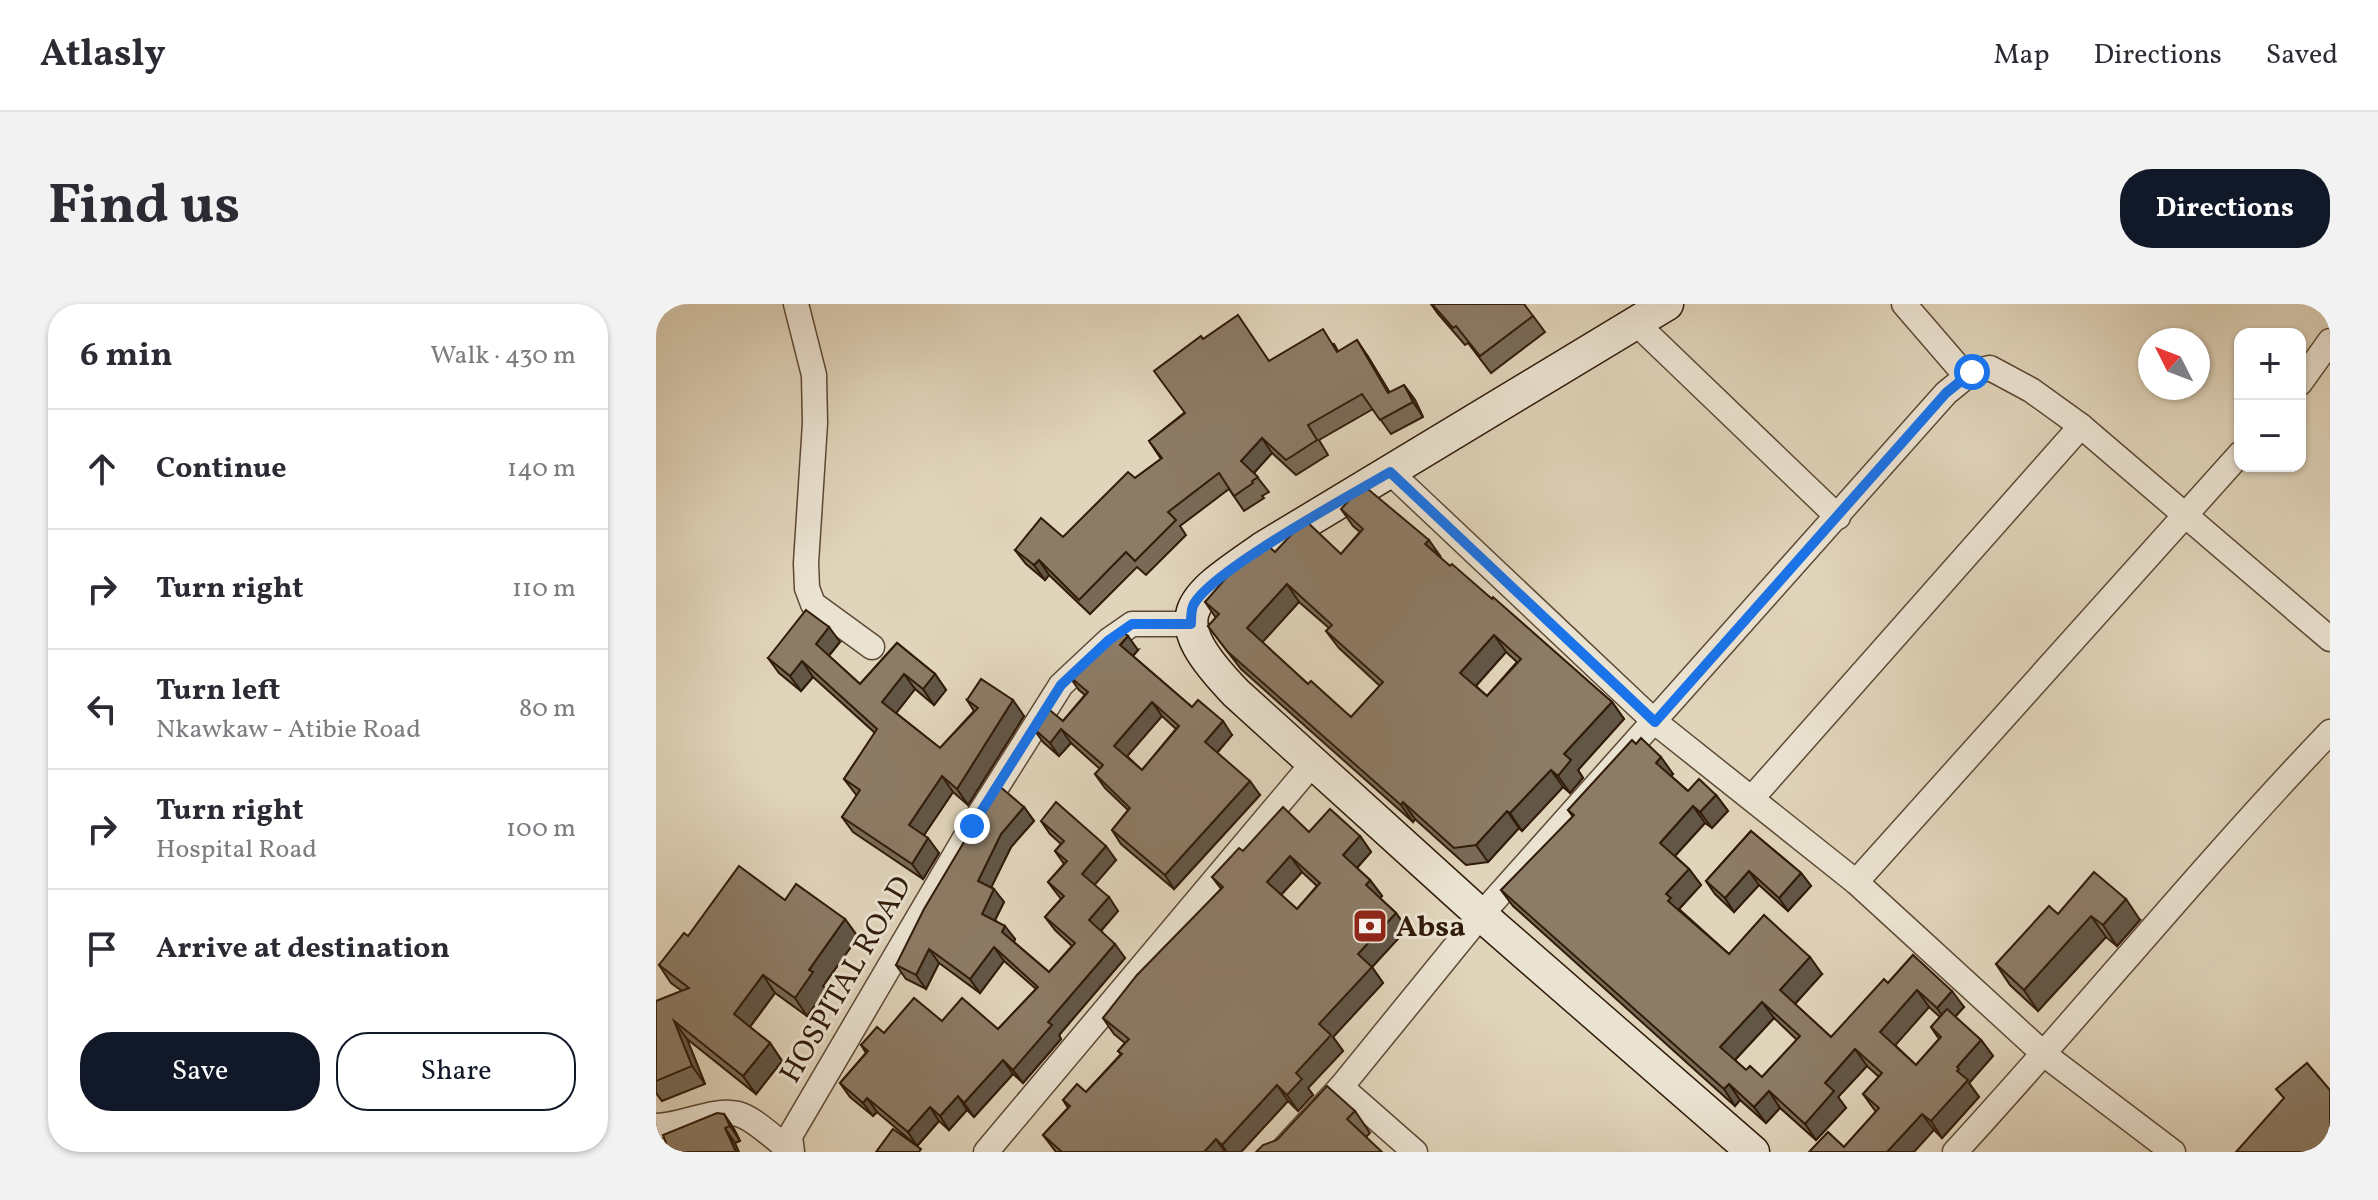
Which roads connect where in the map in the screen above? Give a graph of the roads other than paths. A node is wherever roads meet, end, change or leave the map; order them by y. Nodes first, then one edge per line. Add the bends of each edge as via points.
1 (796, 304) edge
2 (1667, 304) edge
3 (1904, 304) edge
4 (1636, 323) junction
5 (2330, 341) edge
6 (2306, 375) edge
7 (1967, 377) junction
8 (2081, 426) junction
9 (2234, 461) edge
10 (1390, 472) junction
11 (2185, 515) junction
12 (1838, 517) junction
13 (1191, 624) junction
14 (2330, 639) edge
15 (872, 647) dead end
16 (1655, 722) junction
17 (2330, 732) edge
18 (1313, 763) junction
19 (1752, 798) junction
20 (1856, 882) junction
21 (1481, 915) junction
22 (2045, 1055) junction
23 (1341, 1087) junction
24 (656, 1126) edge
25 (791, 1151) edge
26 (986, 1152) edge
27 (1281, 1152) edge
28 (1415, 1152) edge
29 (1753, 1152) edge
30 (1955, 1152) edge
31 (2173, 1152) edge

1 - 15 street via 814,375 807,588 813,604
2 - 4 main road
3 - 7 street
4 - 10 main road
4 - 12 street
5 - 6 street
7 - 8 street via 1990,368
7 - 12 street via 1946,393
8 - 11 street
8 - 19 street
9 - 11 street
10 - 13 main road via 1221,577 1193,606
10 - 16 street
11 - 14 street
11 - 20 street
12 - 16 street
13 - 18 main road via 1201,654 1218,674
13 - 25 street, HOSPITAL ROAD via 1132,624 1061,685 790,1136
16 - 19 street
16 - 21 street
17 - 22 street
18 - 21 main road
18 - 26 street
19 - 20 street
20 - 22 street
21 - 23 street
21 - 29 main road
22 - 30 street
22 - 31 street
23 - 27 street
23 - 28 street
24 - 25 street via 738,1114

